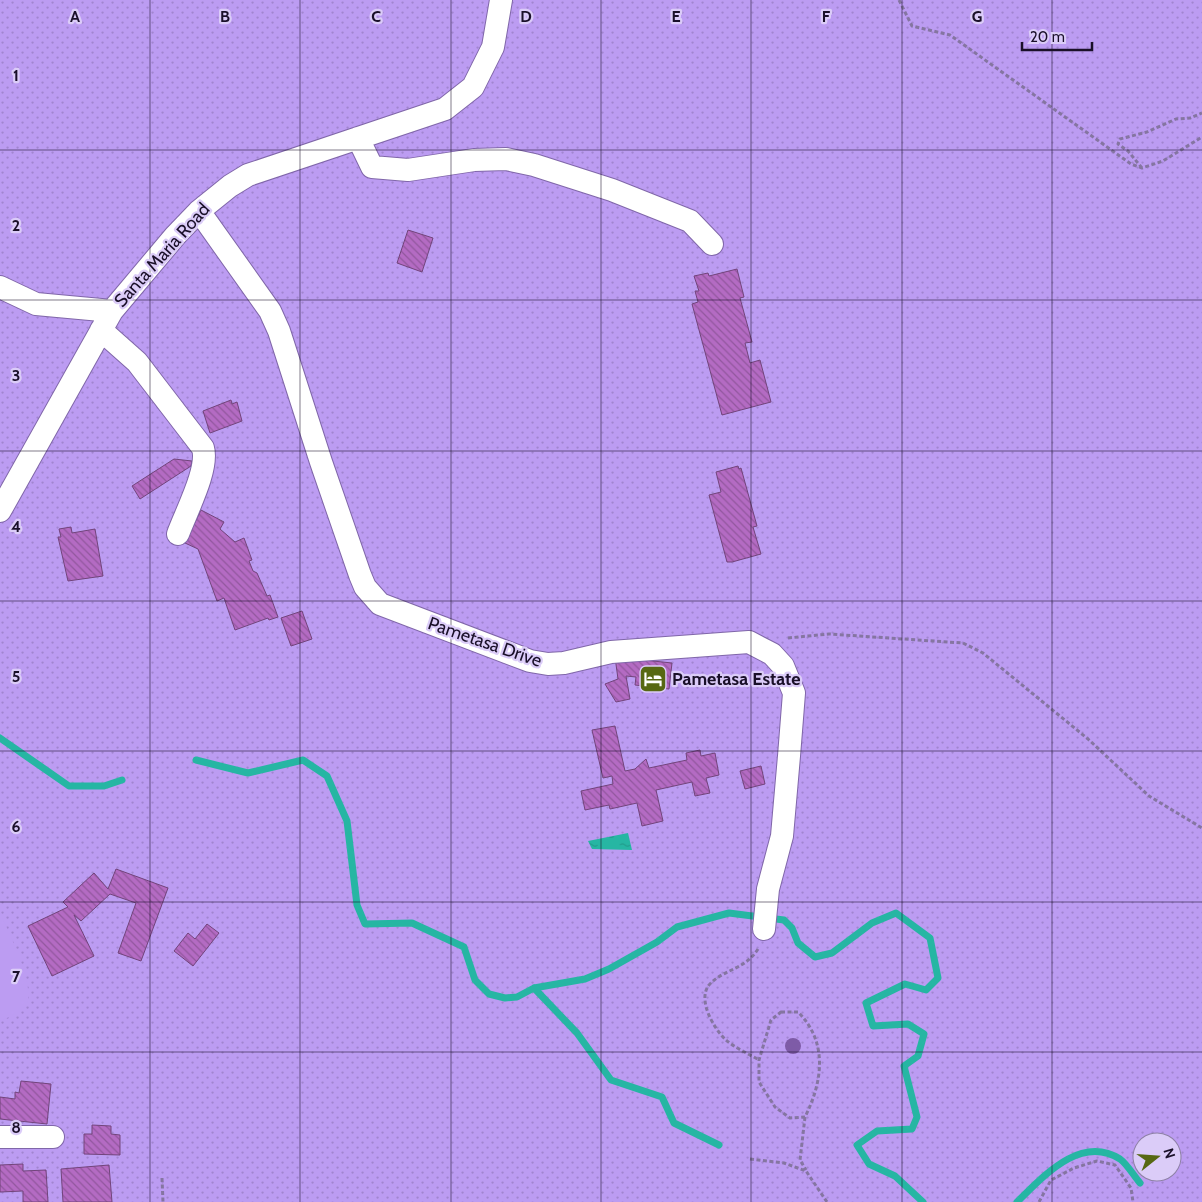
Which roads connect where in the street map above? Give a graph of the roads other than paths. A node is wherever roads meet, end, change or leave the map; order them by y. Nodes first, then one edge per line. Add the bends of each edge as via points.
1 (501, 0) edge
2 (358, 138) junction
3 (199, 211) junction
4 (712, 244) dead end
5 (0, 287) edge
6 (107, 320) junction
7 (0, 511) edge
8 (178, 534) dead end
9 (765, 918) road end
10 (0, 1137) edge
11 (53, 1137) dead end

1 - 2 street, Santa Maria Road via 493,47 473,86 445,109
2 - 3 street, Santa Maria Road via 248,175
2 - 4 street via 372,167 408,170 474,160 506,159 534,165 612,190 690,221
3 - 6 street, Santa Maria Road
3 - 9 street, Pametasa Drive via 276,324 360,575 380,604 530,661 548,664 611,652 748,642 772,654 783,666 794,693 782,836 768,889
5 - 6 street via 36,304
6 - 7 street, Santa Maria Road
6 - 8 street via 205,454 203,469
10 - 11 street

